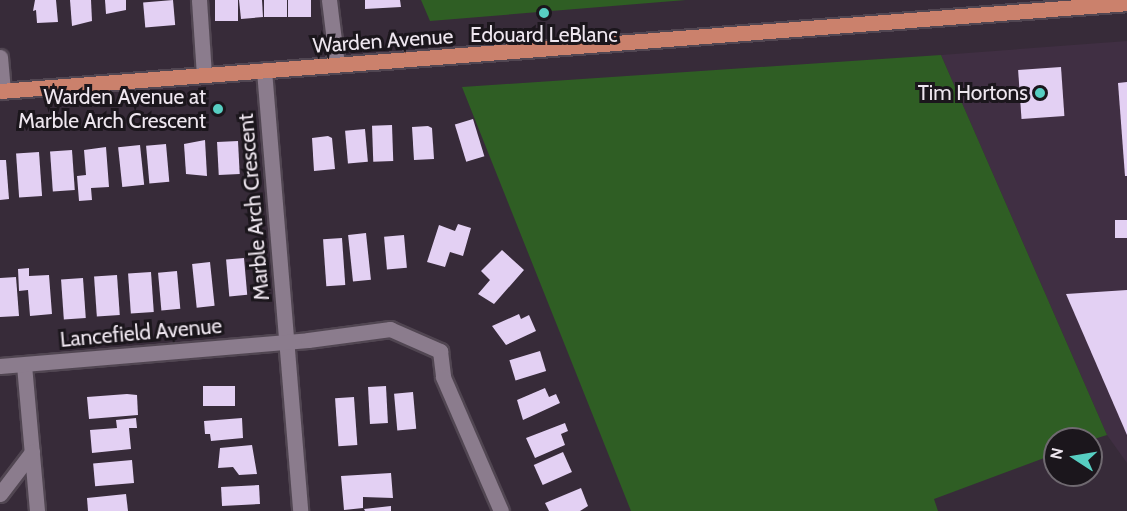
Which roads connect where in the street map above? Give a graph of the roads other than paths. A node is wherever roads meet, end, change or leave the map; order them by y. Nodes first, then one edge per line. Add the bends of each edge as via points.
1 (199, 0) edge
2 (329, 0) edge
3 (1127, 3) edge
4 (0, 57) edge
5 (337, 65) junction
6 (264, 70) junction
7 (204, 75) junction
8 (1, 91) edge
9 (286, 341) junction
10 (24, 365) junction
11 (0, 366) edge
12 (32, 452) junction
13 (0, 494) edge
14 (37, 511) edge
15 (300, 511) edge
16 (501, 511) edge

1 - 7 street
2 - 5 street
3 - 5 main road, Warden Avenue
4 - 8 street
5 - 6 main road, Warden Avenue
6 - 7 main road, Warden Avenue
6 - 9 street, Marble Arch Crescent
7 - 8 main road, Warden Avenue
9 - 10 street, Lancefield Avenue
9 - 15 street, Marble Arch Crescent
9 - 16 street via 390,329 440,351 443,377
10 - 11 street, Lancefield Avenue
10 - 12 street
12 - 13 street
12 - 14 street

